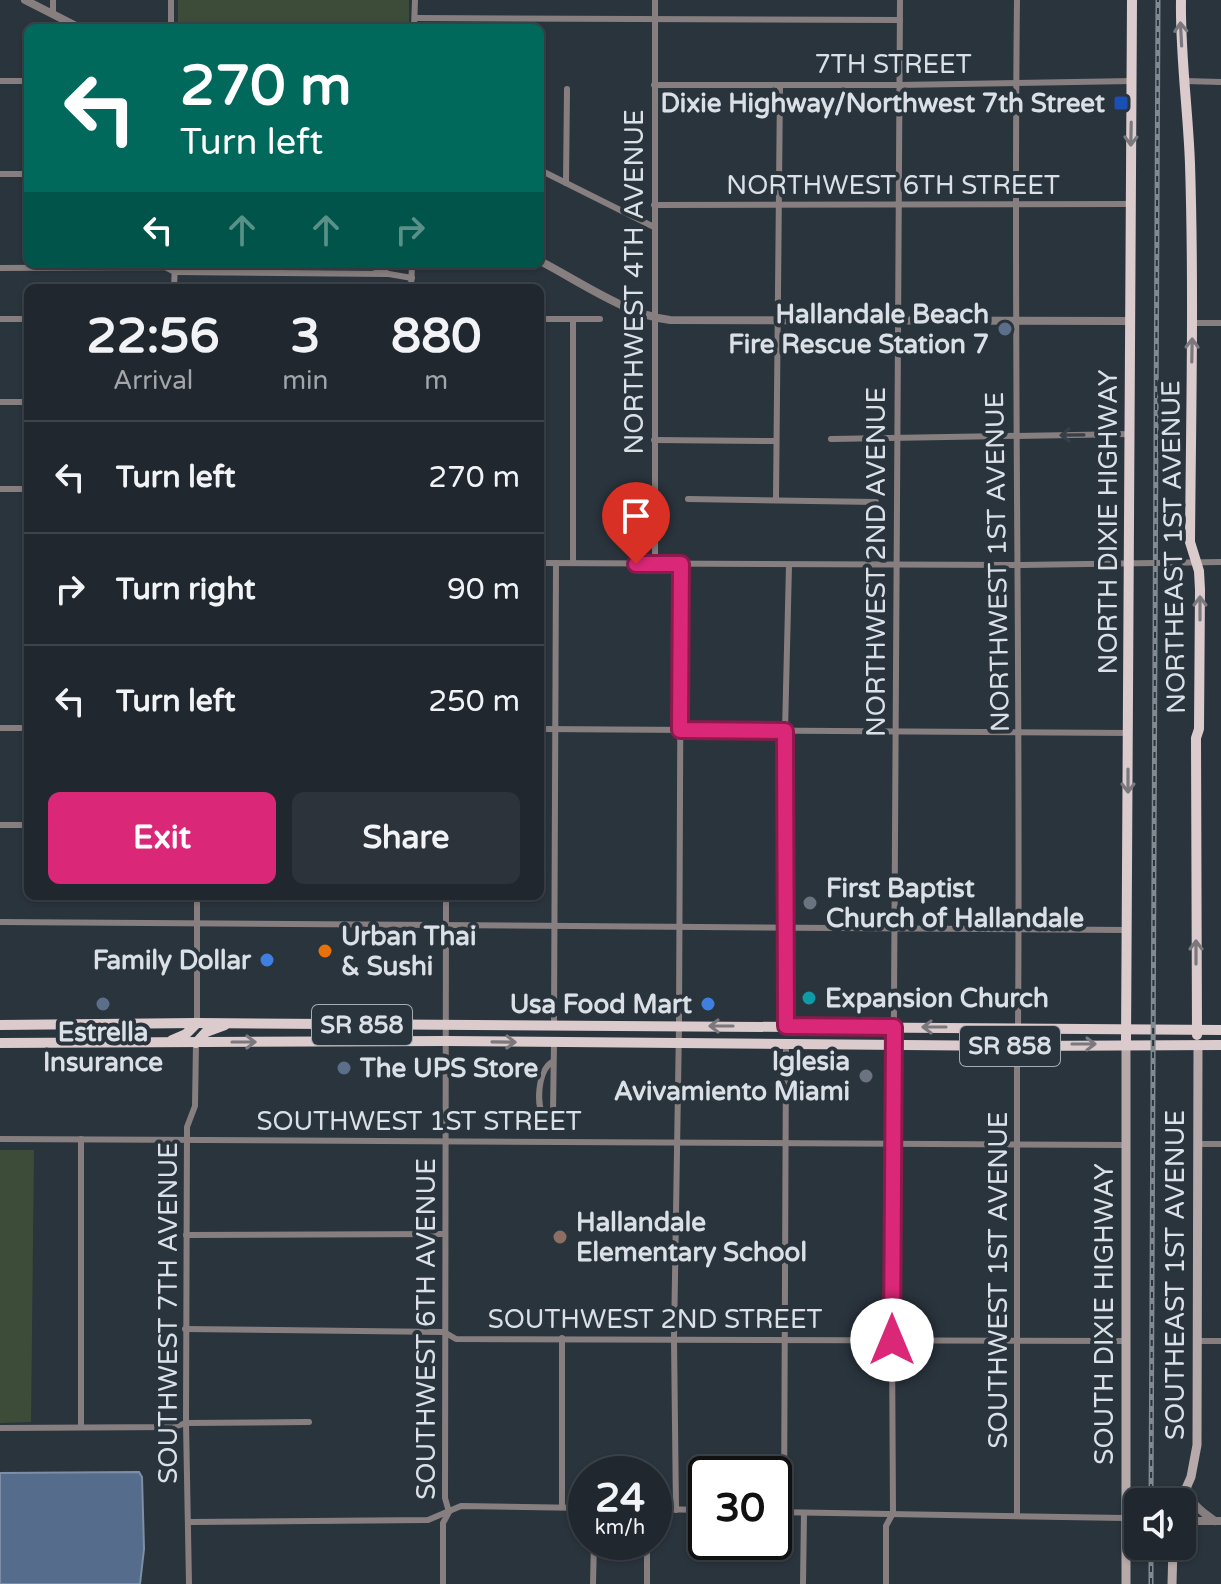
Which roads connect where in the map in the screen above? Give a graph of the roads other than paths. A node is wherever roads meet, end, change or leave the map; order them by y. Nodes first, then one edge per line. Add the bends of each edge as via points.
1 (25, 0) edge
2 (53, 0) edge
3 (171, 0) edge
4 (415, 0) edge
5 (655, 0) edge
6 (900, 0) edge
7 (1017, 0) edge
8 (1132, 0) edge
9 (1181, 0) edge
10 (53, 14) junction
11 (415, 18) junction
12 (655, 20) junction
13 (900, 20) junction
14 (72, 24) edge
15 (171, 24) edge
16 (414, 24) edge
17 (0, 81) edge
18 (24, 81) edge
19 (1132, 81) junction
20 (1185, 81) junction
21 (1016, 82) junction
22 (1221, 82) edge
23 (654, 85) junction
24 (780, 85) junction
25 (899, 85) junction
26 (567, 89) dead end
27 (544, 172) edge
28 (0, 174) edge
29 (24, 174) edge
30 (566, 183) junction
31 (779, 204) junction
32 (899, 204) junction
33 (1016, 204) junction
34 (1131, 204) junction
35 (654, 205) junction
36 (654, 227) junction
37 (544, 263) edge
38 (0, 268) edge
39 (24, 268) edge
40 (175, 268) edge
41 (375, 268) edge
42 (412, 268) edge
43 (389, 274) junction
44 (412, 278) junction
45 (411, 284) edge
46 (654, 318) junction
47 (0, 319) edge
48 (24, 319) edge
49 (544, 319) edge
50 (573, 319) junction
51 (600, 319) dead end
52 (779, 321) junction
53 (1130, 321) junction
54 (898, 322) junction
55 (1016, 322) junction
56 (1192, 323) junction
57 (1221, 323) edge
58 (0, 402) edge
59 (24, 402) edge
60 (1130, 434) junction
61 (1015, 436) junction
62 (831, 439) dead end
63 (897, 439) junction
64 (654, 440) junction
65 (776, 441) junction
66 (0, 489) edge
67 (24, 489) edge
68 (688, 499) dead end
69 (776, 499) junction
70 (876, 502) dead end
71 (1195, 562) junction
72 (1221, 562) edge
73 (544, 563) edge
74 (556, 563) junction
75 (573, 563) junction
76 (1129, 563) junction
77 (655, 564) junction
78 (681, 564) junction
79 (896, 564) junction
80 (789, 565) junction
81 (1020, 565) junction
82 (0, 728) edge
83 (24, 728) edge
84 (544, 729) edge
85 (554, 729) junction
86 (680, 730) junction
87 (785, 731) junction
88 (895, 731) junction
89 (1019, 731) junction
90 (1129, 733) junction
91 (0, 825) edge
92 (24, 825) edge
93 (197, 900) edge
94 (446, 900) edge
95 (0, 922) edge
96 (197, 924) junction
97 (446, 925) junction
98 (554, 926) junction
99 (679, 927) junction
100 (786, 927) junction
101 (895, 928) junction
102 (1018, 928) junction
103 (1127, 930) junction
104 (197, 1023) junction
105 (231, 1023) junction
106 (0, 1025) edge
107 (446, 1025) junction
108 (554, 1026) junction
109 (679, 1026) junction
110 (786, 1026) junction
111 (894, 1027) junction
112 (1018, 1027) junction
113 (1127, 1028) junction
114 (1196, 1030) junction
115 (1221, 1030) edge
116 (446, 1041) junction
117 (166, 1042) junction
118 (679, 1042) junction
119 (0, 1043) edge
120 (196, 1043) junction
121 (554, 1043) junction
122 (786, 1043) junction
123 (1126, 1044) junction
124 (894, 1045) junction
125 (1198, 1045) junction
126 (1221, 1045) edge
127 (1017, 1046) junction
128 (552, 1062) junction
129 (0, 1139) edge
130 (81, 1139) junction
131 (187, 1140) junction
132 (445, 1140) junction
133 (678, 1142) junction
134 (785, 1142) junction
135 (894, 1142) junction
136 (1019, 1143) junction
137 (1197, 1144) junction
138 (1221, 1144) edge
139 (1126, 1145) junction
140 (445, 1234) junction
141 (186, 1235) junction
142 (185, 1329) junction
143 (444, 1332) junction
144 (562, 1338) junction
145 (674, 1339) junction
146 (786, 1339) junction
147 (892, 1340) junction
148 (1017, 1340) junction
149 (1126, 1341) junction
150 (1197, 1341) junction
151 (1221, 1341) edge
152 (309, 1422) dead end
153 (186, 1423) junction
154 (81, 1427) junction
155 (0, 1428) edge
156 (785, 1456) edge
157 (1187, 1487) joint
158 (1125, 1488) edge
159 (562, 1507) junction
160 (568, 1507) edge
161 (672, 1510) edge
162 (676, 1510) junction
163 (688, 1510) edge
164 (449, 1512) junction
165 (792, 1512) edge
166 (804, 1513) junction
167 (893, 1513) junction
168 (1017, 1515) junction
169 (1124, 1518) edge
170 (1196, 1521) edge
171 (1218, 1521) edge
172 (189, 1522) junction
173 (594, 1560) edge
174 (647, 1560) edge
175 (1126, 1560) edge
176 (1173, 1560) edge
177 (189, 1584) edge
178 (443, 1584) edge
179 (593, 1584) edge
180 (647, 1584) edge
181 (803, 1584) edge
182 (886, 1584) edge
183 (1126, 1584) edge
184 (1172, 1584) edge

1 - 10 street
2 - 10 street
3 - 15 street
4 - 11 street
5 - 12 street, NORTHWEST 4TH AVENUE
6 - 13 street, NORTHWEST 2ND AVENUE
7 - 21 street, NORTHWEST 1ST AVENUE
8 - 19 main road, NORTH DIXIE HIGHWAY
20 -> 9 main road, NORTHEAST 1ST AVENUE
10 - 14 street
11 - 12 street
11 - 16 street
12 - 13 street
12 - 23 street, NORTHWEST 4TH AVENUE
13 - 25 street, NORTHWEST 2ND AVENUE
17 - 18 street
19 - 21 street, 7TH STREET
19 -> 34 main road, NORTH DIXIE HIGHWAY
20 - 22 street
20 - 56 main road, NORTHEAST 1ST AVENUE
21 - 25 street, 7TH STREET
21 - 33 street, NORTHWEST 1ST AVENUE
23 - 24 street, 7TH STREET
23 - 35 street, NORTHWEST 4TH AVENUE
24 - 25 street, 7TH STREET
24 - 31 street
25 - 32 street, NORTHWEST 2ND AVENUE
26 - 30 street
27 - 30 street
28 - 29 street
30 - 36 street
31 - 32 street, NORTHWEST 6TH STREET
31 - 35 street, NORTHWEST 6TH STREET
31 - 52 street
32 - 33 street, NORTHWEST 6TH STREET
32 - 54 street, NORTHWEST 2ND AVENUE
33 - 34 street, NORTHWEST 6TH STREET
33 - 55 street, NORTHWEST 1ST AVENUE
34 - 53 main road, NORTH DIXIE HIGHWAY
35 - 36 street, NORTHWEST 4TH AVENUE
36 - 46 street, NORTHWEST 4TH AVENUE
37 - 46 street
38 - 39 street
40 - 43 street
41 - 43 street
42 - 44 street
43 - 44 street
44 - 45 street
46 - 52 street
46 - 64 street, NORTHWEST 4TH AVENUE
47 - 48 street
49 - 50 street
50 - 51 street
50 - 75 street
52 - 54 street
52 - 65 street
53 - 55 street
53 - 60 main road, NORTH DIXIE HIGHWAY
54 - 55 street
54 - 63 street, NORTHWEST 2ND AVENUE
55 - 61 street, NORTHWEST 1ST AVENUE
56 - 57 street
71 -> 56 main road, NORTHEAST 1ST AVENUE via 1190,542
58 - 59 street
60 -> 61 street
60 - 76 main road, NORTH DIXIE HIGHWAY
61 - 63 street
61 - 81 street, NORTHWEST 1ST AVENUE
62 - 63 street
63 - 79 street, NORTHWEST 2ND AVENUE
64 - 65 street
64 - 77 street, NORTHWEST 4TH AVENUE
65 - 69 street
66 - 67 street
68 - 69 street
69 - 70 street
71 - 72 street
71 - 76 street
114 -> 71 main road, NORTHEAST 1ST AVENUE via 1200,590
73 - 74 street
74 - 75 street
74 - 85 street
75 - 77 street
76 - 81 street
76 - 90 main road, NORTH DIXIE HIGHWAY
77 - 78 street
78 - 80 street
78 - 86 street
79 - 80 street
79 - 81 street
79 - 88 street, NORTHWEST 2ND AVENUE
80 - 87 street
81 - 89 street, NORTHWEST 1ST AVENUE
82 - 83 street
84 - 85 street
85 - 86 street
85 - 98 street
86 - 87 street
86 - 99 street
87 - 88 street
87 - 100 street
88 - 89 street
88 - 101 street, NORTHWEST 2ND AVENUE
89 - 90 street
89 - 102 street, NORTHWEST 1ST AVENUE
90 -> 103 main road, NORTH DIXIE HIGHWAY
91 - 92 street
93 - 96 street
94 - 97 street, SOUTHWEST 6TH AVENUE
95 - 96 street
96 - 97 street
96 - 104 street
97 - 98 street
97 - 107 street, SOUTHWEST 6TH AVENUE
98 - 99 street
98 - 108 street
99 - 100 street
99 - 109 street
100 - 101 street
100 - 110 street
101 - 102 street
101 - 111 street, NORTHWEST 2ND AVENUE
102 - 103 street
102 - 112 street, NORTHWEST 1ST AVENUE
103 - 113 main road, NORTH DIXIE HIGHWAY
104 - 105 main road, SR 858
104 - 106 main road, SR 858
104 - 117 main road
105 - 107 main road, SR 858
105 - 120 main road via 206,1032
107 - 108 main road, SR 858
107 - 116 street, SOUTHWEST 6TH AVENUE
108 - 109 main road, SR 858
110 -> 109 main road, SR 858
109 - 118 street
110 - 111 main road, SR 858
112 -> 111 main road, SR 858
111 - 124 street, NORTHWEST 2ND AVENUE
112 - 113 main road, SR 858
113 - 114 main road, SR 858
113 - 123 main road, NORTH DIXIE HIGHWAY
114 - 115 main road, SR 858
114 - 125 main road, NORTHEAST 1ST AVENUE
120 -> 116 main road, SR 858
116 -> 121 main road, SR 858
116 - 132 street, SOUTHWEST 6TH AVENUE
117 - 119 main road, SR 858
117 - 120 main road, SR 858
118 - 121 main road, SR 858
118 - 122 main road, SR 858
118 - 133 street
120 - 131 street, SOUTHWEST 7TH AVENUE via 195,1106
121 - 128 street
122 - 124 main road, SR 858
122 - 134 street
123 - 125 main road, SR 858
127 -> 123 main road, SR 858
123 - 139 main road, SOUTH DIXIE HIGHWAY
124 - 127 main road, SR 858
124 - 135 street, NORTHWEST 2ND AVENUE
125 - 126 main road, SR 858
125 - 137 main road, SOUTHEAST 1ST AVENUE
127 - 136 street, SOUTHWEST 1ST AVENUE
128 - 128 street via 553,1113 545,1118 540,1111 542,1075
129 - 130 street, SOUTHWEST 1ST STREET
130 - 131 street, SOUTHWEST 1ST STREET
130 - 154 street
131 - 132 street, SOUTHWEST 1ST STREET
131 - 141 street, SOUTHWEST 7TH AVENUE
132 - 133 street, SOUTHWEST 1ST STREET
132 - 140 street, SOUTHWEST 6TH AVENUE
133 - 134 street, SOUTHWEST 1ST STREET
133 - 145 street
134 - 135 street, SOUTHWEST 1ST STREET
134 - 146 street
135 - 136 street, SOUTHWEST 1ST STREET
135 - 147 street, NORTHWEST 2ND AVENUE
136 - 139 street, SOUTHWEST 1ST STREET
136 - 148 street, SOUTHWEST 1ST AVENUE
137 - 138 street
137 - 150 main road, SOUTHEAST 1ST AVENUE
139 - 149 main road, SOUTH DIXIE HIGHWAY
140 - 141 street
140 - 143 street, SOUTHWEST 6TH AVENUE
141 - 142 street, SOUTHWEST 7TH AVENUE
142 - 143 street, SOUTHWEST 2ND STREET
142 - 153 street, SOUTHWEST 7TH AVENUE
143 - 144 street, SOUTHWEST 2ND STREET via 456,1339
143 - 164 street, SOUTHWEST 6TH AVENUE
144 - 145 street, SOUTHWEST 2ND STREET
144 - 159 street
145 - 146 street, SOUTHWEST 2ND STREET
145 - 162 street
146 - 147 street, SOUTHWEST 2ND STREET
146 - 156 street
147 - 148 street, SOUTHWEST 2ND STREET
147 - 167 street, NORTHWEST 2ND AVENUE
148 - 149 street, SOUTHWEST 2ND STREET
148 - 168 street, SOUTHWEST 1ST AVENUE
149 - 158 main road, SOUTH DIXIE HIGHWAY
150 - 151 street
150 - 157 main road, SOUTHEAST 1ST AVENUE via 1197,1445
152 - 153 street
153 - 154 street
153 - 172 street, SOUTHWEST 7TH AVENUE
154 - 155 street
157 - 171 street via 1197,1508
159 - 160 street
159 - 164 street via 461,1506
161 - 162 street
162 - 163 street
164 - 172 street via 428,1520
164 - 178 street, SOUTHWEST 6TH AVENUE via 443,1523
165 - 166 street
166 - 167 street
166 - 181 street
167 - 168 street
167 - 182 street, NORTHWEST 2ND AVENUE via 886,1526
168 - 169 street
170 - 171 street
172 - 177 street, SOUTHWEST 7TH AVENUE
173 - 179 street
174 - 180 street
175 - 183 main road, SOUTH DIXIE HIGHWAY
176 - 184 main road

